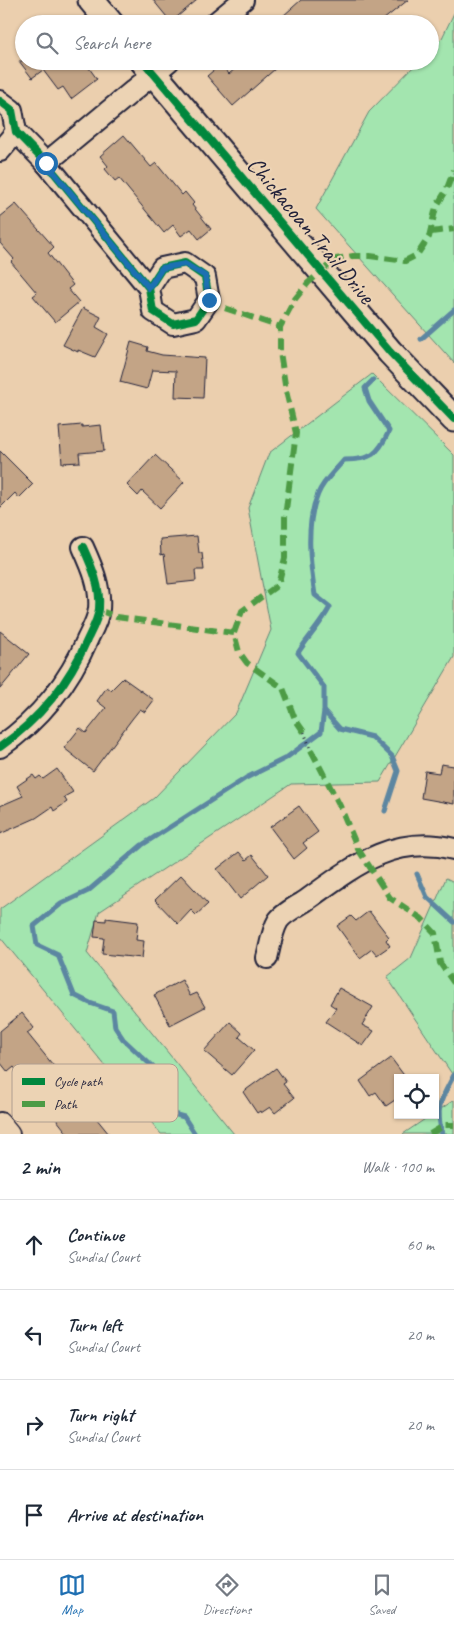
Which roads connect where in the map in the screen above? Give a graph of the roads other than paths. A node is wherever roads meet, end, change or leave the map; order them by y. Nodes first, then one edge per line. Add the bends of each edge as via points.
1 (91, 0) edge
2 (243, 0) edge
3 (104, 15) edge
4 (225, 15) edge
5 (149, 70) edge
6 (159, 70) edge
7 (0, 101) edge
8 (16, 132) junction
9 (0, 151) edge
10 (46, 163) junction
11 (149, 288) dead end
12 (454, 419) edge
13 (83, 547) dead end
14 (0, 747) edge
15 (454, 849) edge
16 (267, 958) dead end
17 (0, 1123) edge
18 (9, 1134) edge

1 - 3 street
2 - 4 street
5 - 10 street
6 - 12 street, Chickacoan Trail Drive via 390,352
7 - 8 street via 12,110
8 - 9 street
8 - 10 street
10 - 11 street
13 - 14 street via 96,578 98,610 94,626 64,685 43,711
15 - 16 street via 428,845 404,847 356,864 278,921
17 - 18 street

